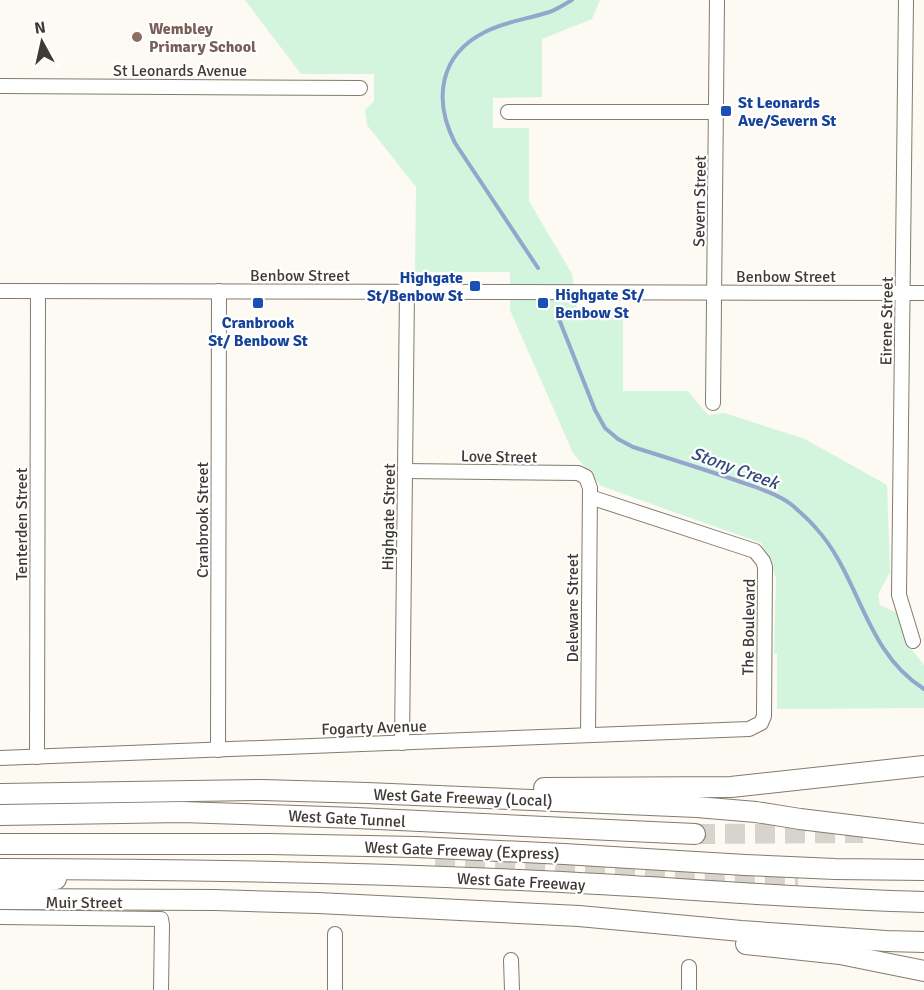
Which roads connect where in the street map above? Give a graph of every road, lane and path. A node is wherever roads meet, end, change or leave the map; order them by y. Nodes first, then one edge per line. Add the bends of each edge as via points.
1 (717, 0) edge
2 (906, 0) edge
3 (0, 86) edge
4 (360, 88) dead end
5 (508, 112) dead end
6 (716, 112) junction
7 (0, 291) edge
8 (38, 291) junction
9 (219, 291) junction
10 (407, 291) junction
11 (714, 292) junction
12 (903, 293) junction
13 (924, 293) edge
14 (713, 403) dead end
15 (405, 471) junction
16 (588, 483) joint
17 (590, 497) junction
18 (913, 640) dead end
19 (749, 729) joint
20 (588, 735) junction
21 (402, 743) junction
22 (218, 750) junction
23 (37, 757) junction
24 (0, 758) edge
25 (924, 766) edge
26 (367, 793) junction
27 (0, 794) edge
28 (0, 815) edge
29 (800, 819) junction
30 (924, 824) edge
31 (695, 834) tunnel mouth
32 (924, 834) edge
33 (0, 843) edge
34 (0, 869) edge
35 (118, 869) junction
36 (924, 870) edge
37 (0, 886) edge
38 (0, 899) edge
39 (924, 902) edge
40 (441, 909) junction
41 (0, 917) edge
42 (335, 934) dead end
43 (924, 942) edge
44 (511, 960) dead end
45 (689, 967) dead end
46 (924, 971) edge
47 (161, 990) edge
48 (335, 990) edge
49 (512, 990) edge
50 (690, 990) edge

1 - 6 street, Severn Street
2 - 12 street, Eirene Street
3 - 4 street, St Leonards Avenue
5 - 6 street
6 - 11 street, Severn Street
7 - 8 street, Benbow Street
8 - 9 street, Benbow Street
8 - 23 street, Tenterden Street
9 - 10 street, Benbow Street
9 - 22 street, Cranbrook Street
10 - 11 street, Benbow Street
10 - 15 street, Highgate Street
11 - 12 street, Benbow Street
11 - 14 street, Severn Street
12 - 13 street, Benbow Street
12 - 18 street, Eirene Street via 899,595
15 - 16 street, Love Street via 578,473
15 - 21 street, Highgate Street
16 - 17 street, Deleware Street
17 - 19 street, The Boulevard via 755,551 763,561 764,716 761,723
17 - 20 street, Deleware Street
19 - 20 street, Fogarty Avenue
20 - 21 street, Fogarty Avenue
21 - 22 street, Fogarty Avenue
22 - 23 street, Fogarty Avenue
23 - 24 street, Fogarty Avenue
25 - 26 highway via 731,787
26 - 27 highway, West Gate Freeway (Local) via 262,790
26 - 29 highway, West Gate Freeway (Local) via 697,807
28 - 31 highway, West Gate Tunnel via 182,812
29 - 30 highway
29 - 32 highway, West Gate Freeway (Local)
33 - 36 highway, West Gate Freeway (Express) via 416,847 757,866
34 - 35 highway
35 - 37 highway
35 - 39 highway, West Gate Freeway via 408,876
38 - 40 highway via 215,900
40 - 43 highway
40 - 46 highway via 840,954
41 - 47 street, Muir Street via 160,919
42 - 48 street
44 - 49 street
45 - 50 street

